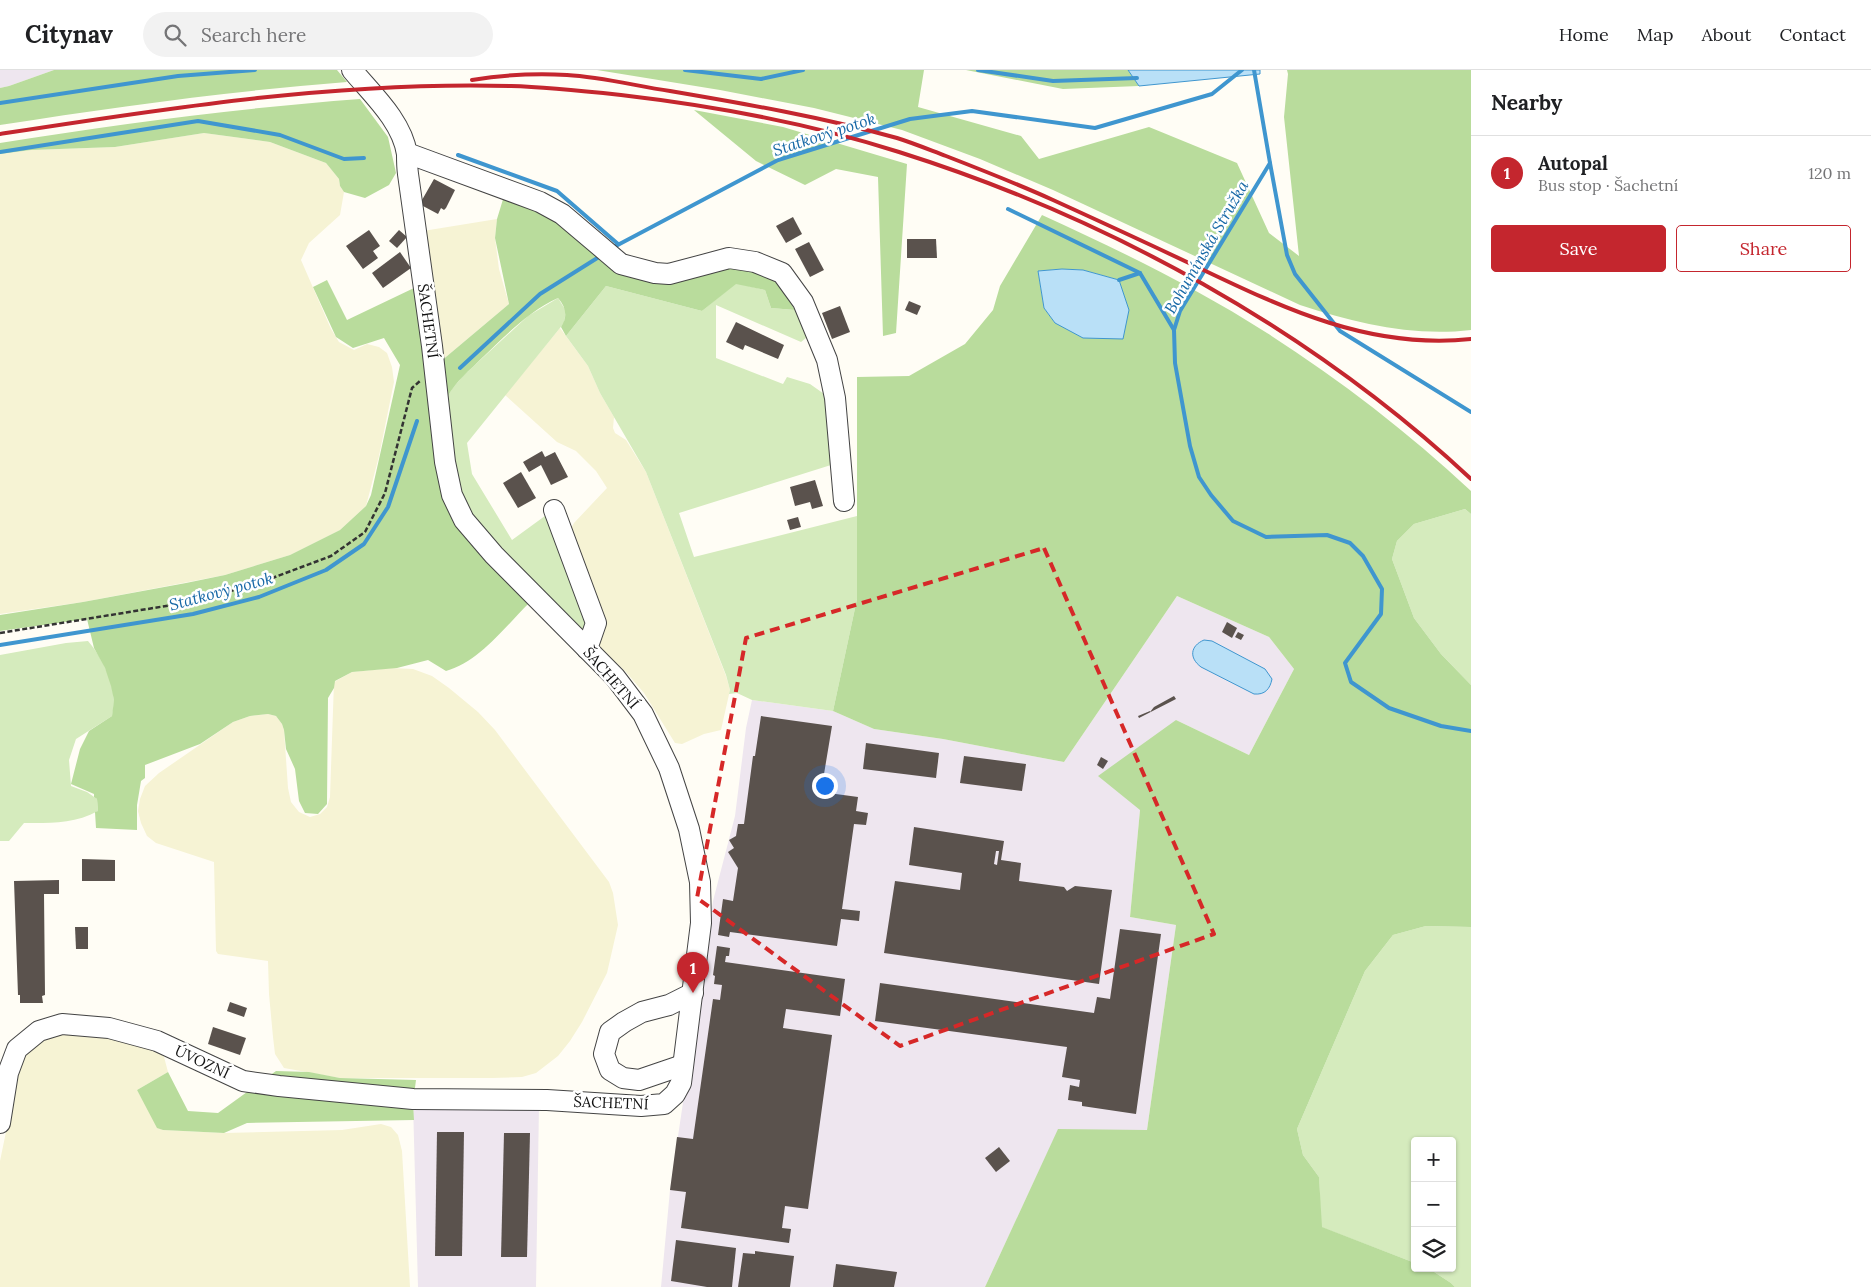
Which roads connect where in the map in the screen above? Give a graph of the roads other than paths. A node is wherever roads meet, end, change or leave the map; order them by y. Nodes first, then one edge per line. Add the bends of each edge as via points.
1 (352, 70) edge
2 (406, 153) junction
3 (844, 501) dead end
4 (554, 510) dead end
5 (587, 649) junction
6 (693, 993) junction
7 (683, 1064) junction
8 (472, 1099) joint
9 (0, 1123) edge

1 - 2 street, ŠACHETNÍ via 385,109
2 - 3 street via 540,202 562,214 621,264 669,274 729,258 755,262 782,273 802,302 826,360 835,398
2 - 5 street, ŠACHETNÍ via 445,462 452,495 464,520 494,555
4 - 5 street via 596,622
5 - 6 street, ŠACHETNÍ via 615,677 643,714 669,768 689,829 700,882 701,923
6 - 7 street, ŠACHETNÍ
6 - 7 street via 624,1022 610,1032 604,1054 610,1070 623,1078 639,1080
7 - 8 street, ŠACHETNÍ via 681,1083 664,1104 641,1106
8 - 9 street, ÚVOZNÍ via 413,1098 242,1081 157,1041 109,1028 62,1024 39,1031 17,1049 8,1073

